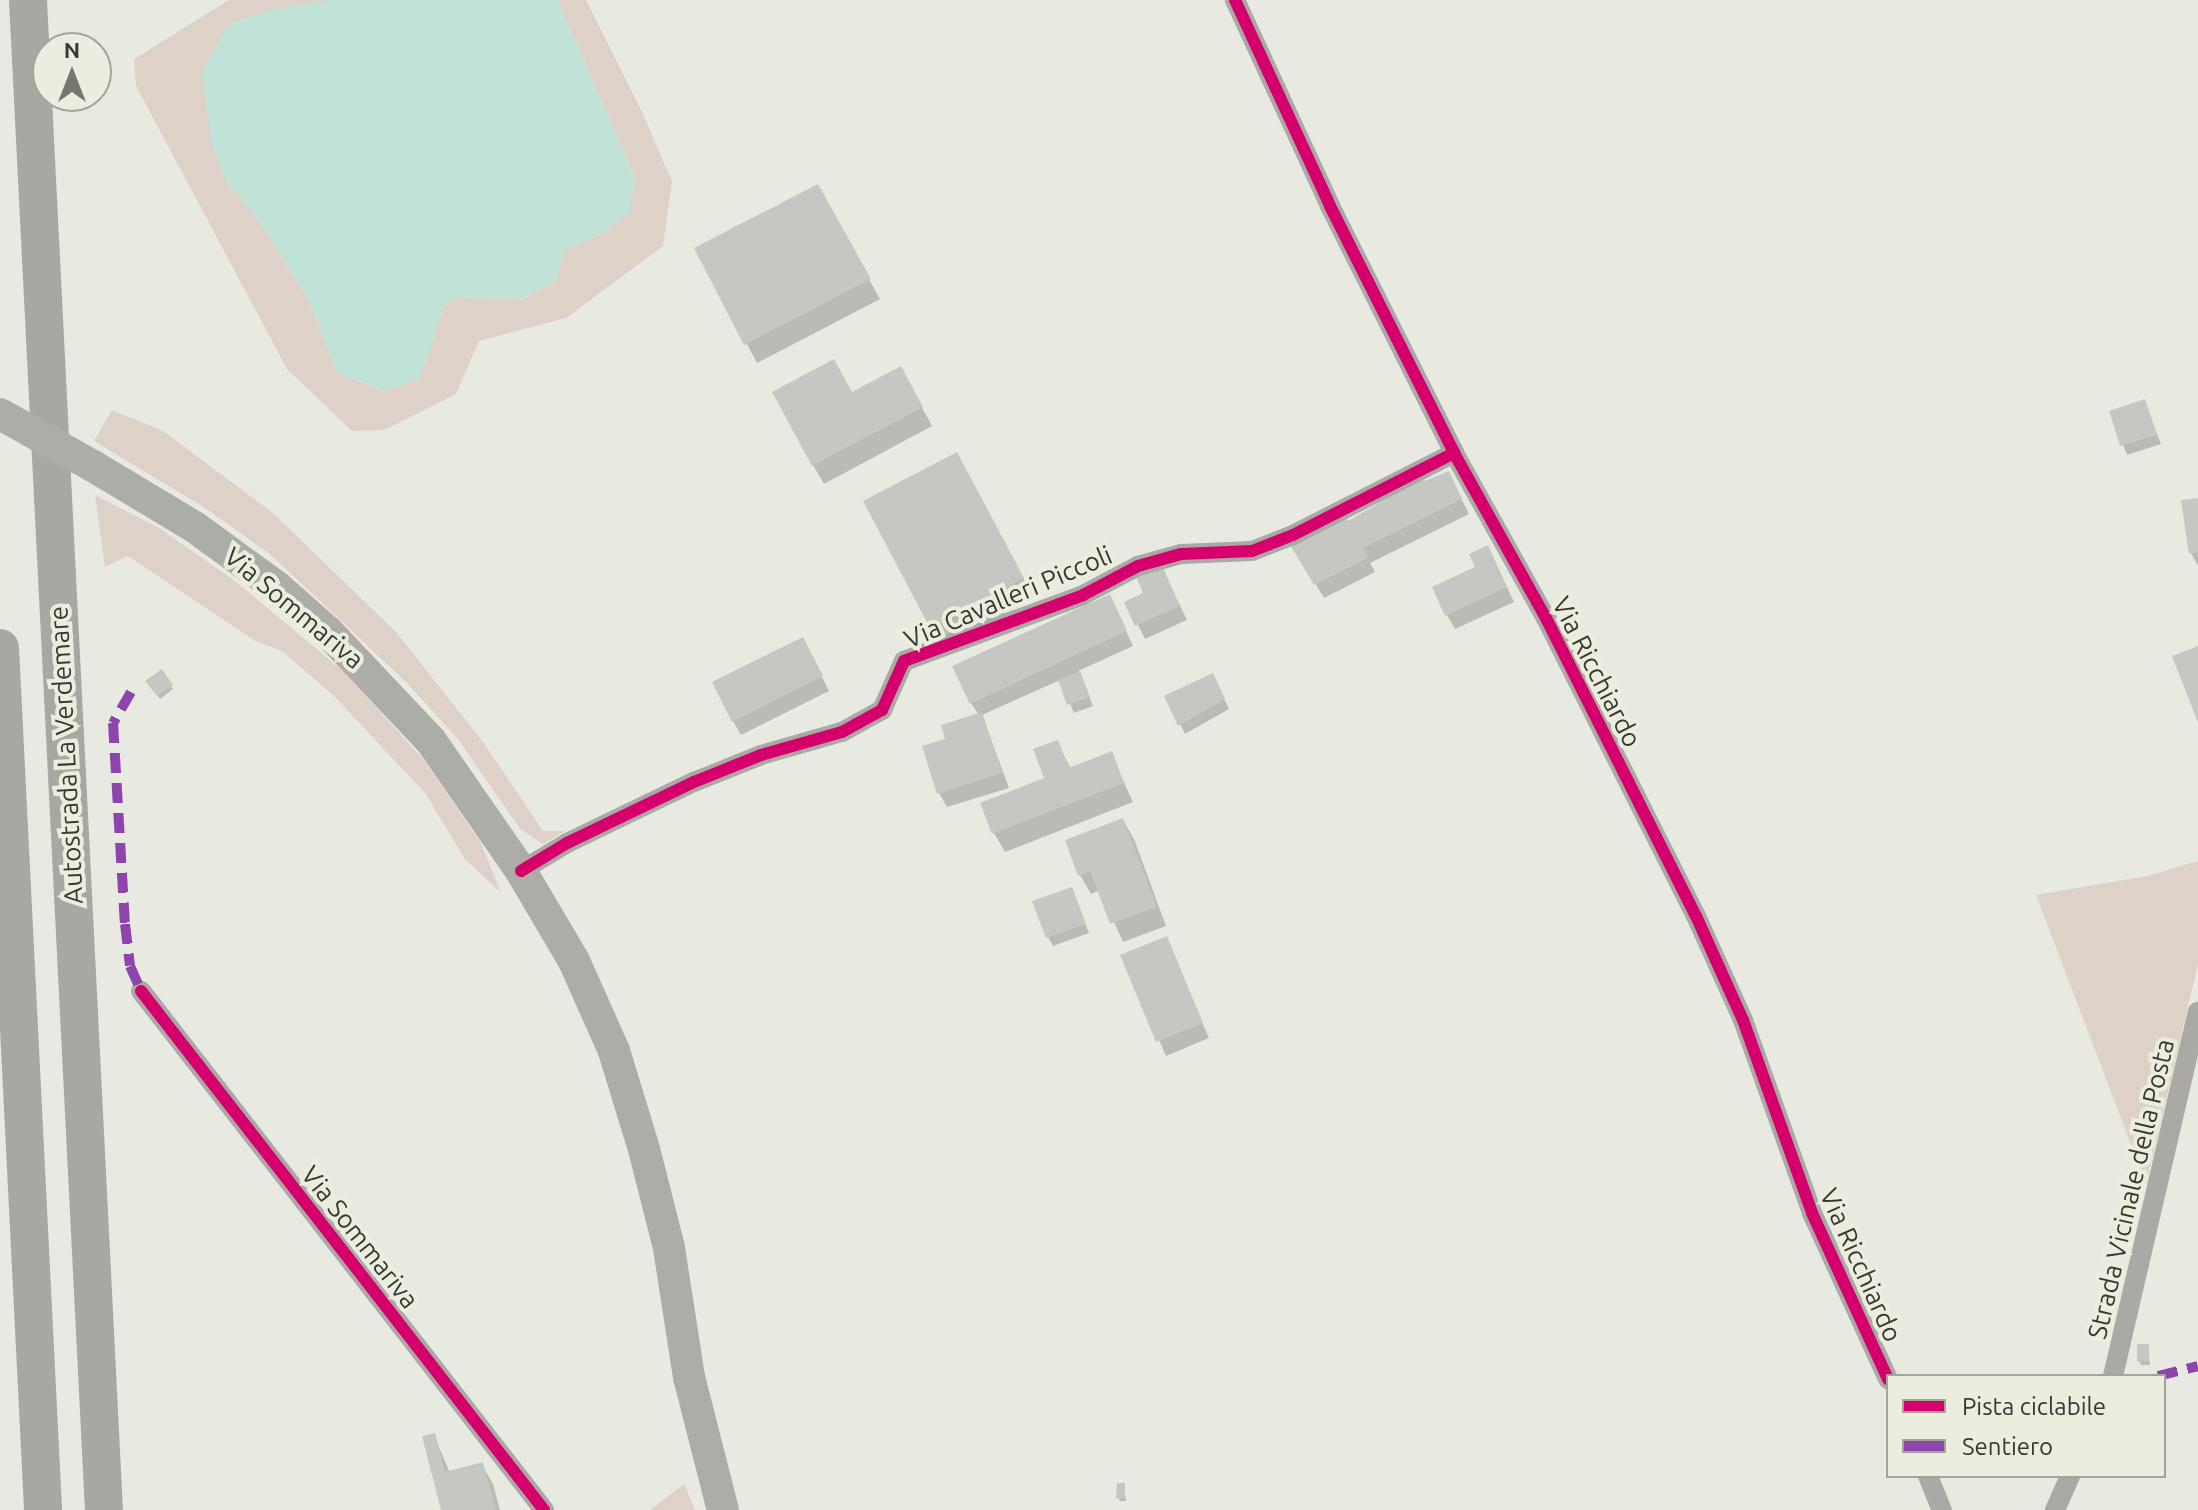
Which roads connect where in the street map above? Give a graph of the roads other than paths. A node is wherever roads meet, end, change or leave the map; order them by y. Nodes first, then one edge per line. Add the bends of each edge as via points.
1 (28, 0) edge
2 (1235, 0) edge
3 (0, 414) edge
4 (1454, 453) junction
5 (0, 648) edge
6 (521, 871) junction
7 (141, 991) dead end
8 (2198, 1012) edge
9 (2113, 1374) edge
10 (1886, 1375) edge
11 (1929, 1478) edge
12 (2069, 1478) edge
13 (43, 1510) edge
14 (104, 1510) edge
15 (544, 1510) edge
16 (723, 1510) edge
17 (1942, 1510) edge
18 (2055, 1510) edge

1 - 14 highway, Autostrada La Verdemare
2 - 4 street, Via Ricchiardo via 1330,206
3 - 6 main road, Via Sommariva, bridge via 196,528 277,587 387,690 431,741
4 - 6 street, Via Cavalleri Piccoli via 1252,551 1181,554 1138,566 1083,595 904,661 882,710 842,732 761,755 694,782
4 - 10 street, Via Ricchiardo via 1547,620 1696,916 1743,1020 1812,1213
5 - 13 highway
6 - 16 main road, Via Sommariva via 574,961 614,1051 669,1248 689,1377
7 - 15 street, Via Sommariva
8 - 9 street, Strada Vicinale della Posta
11 - 17 street
12 - 18 street

